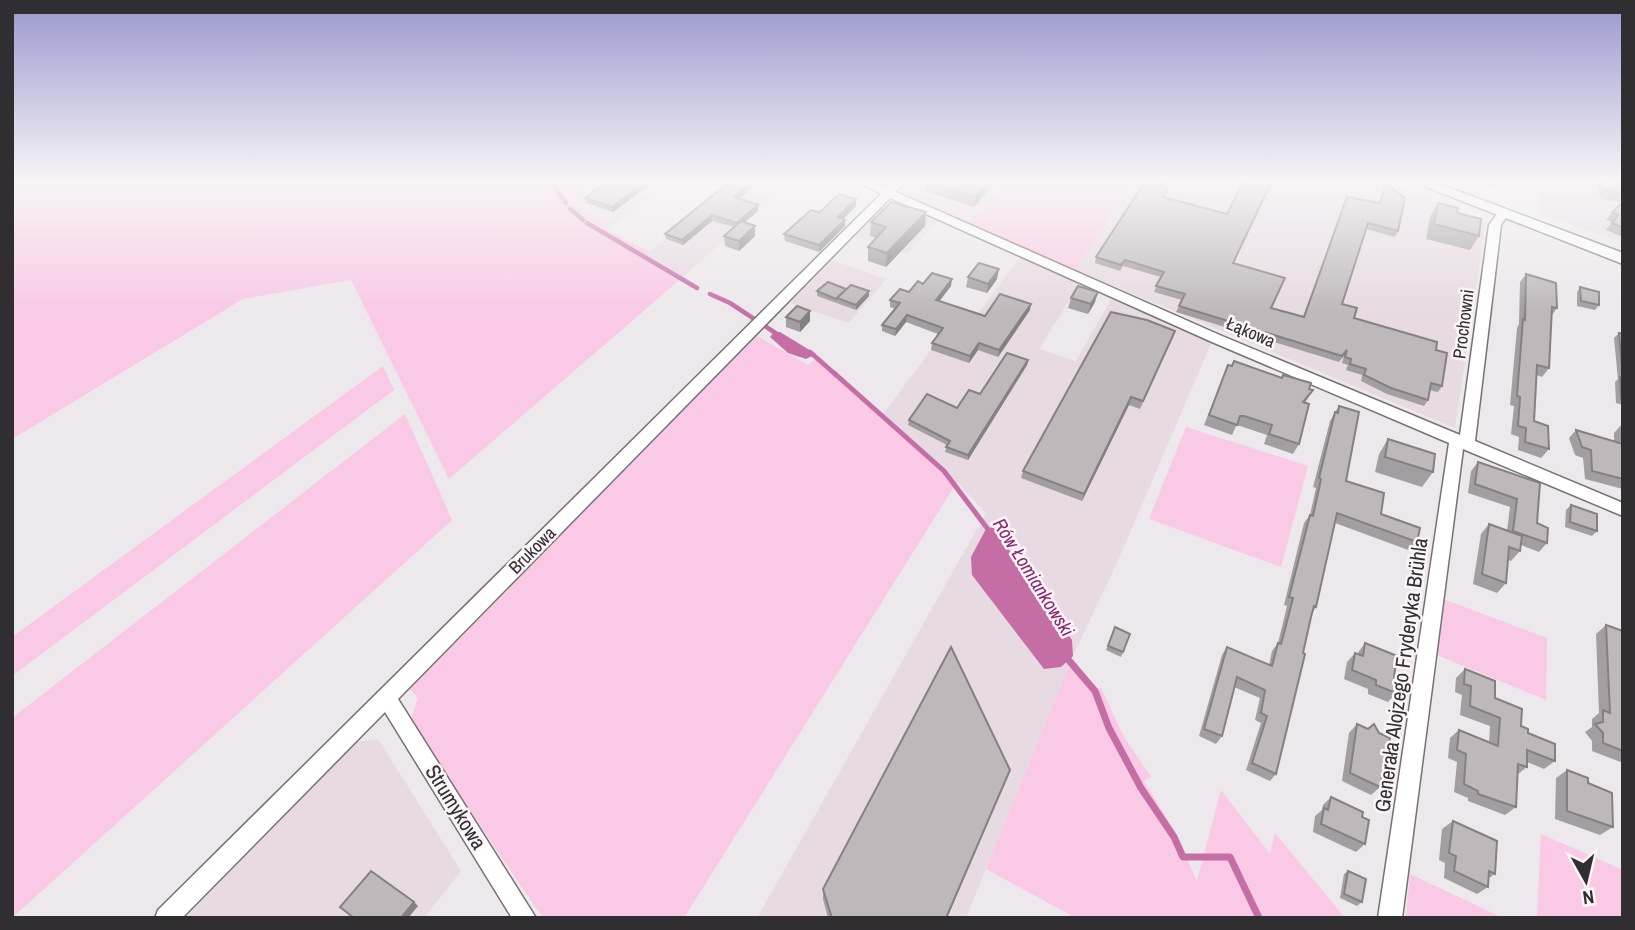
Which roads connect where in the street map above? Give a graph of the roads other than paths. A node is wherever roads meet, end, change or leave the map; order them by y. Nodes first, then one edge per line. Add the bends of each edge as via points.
1 (856, 226) edge
2 (976, 226) edge
3 (1495, 226) edge
4 (1538, 226) edge
5 (1623, 259) edge
6 (1462, 441) junction
7 (1623, 510) edge
8 (386, 697) junction
9 (166, 918) edge
10 (525, 918) edge
11 (1390, 918) edge

1 - 8 street, Brukowa
2 - 6 street, Łąkowa via 1217,339
3 - 6 street, Prochowni
4 - 5 street
6 - 7 street, Łąkowa
6 - 11 street, Generała Alojzego Fryderyka Brühla
8 - 9 street, Brukowa
8 - 10 street, Strumykowa

